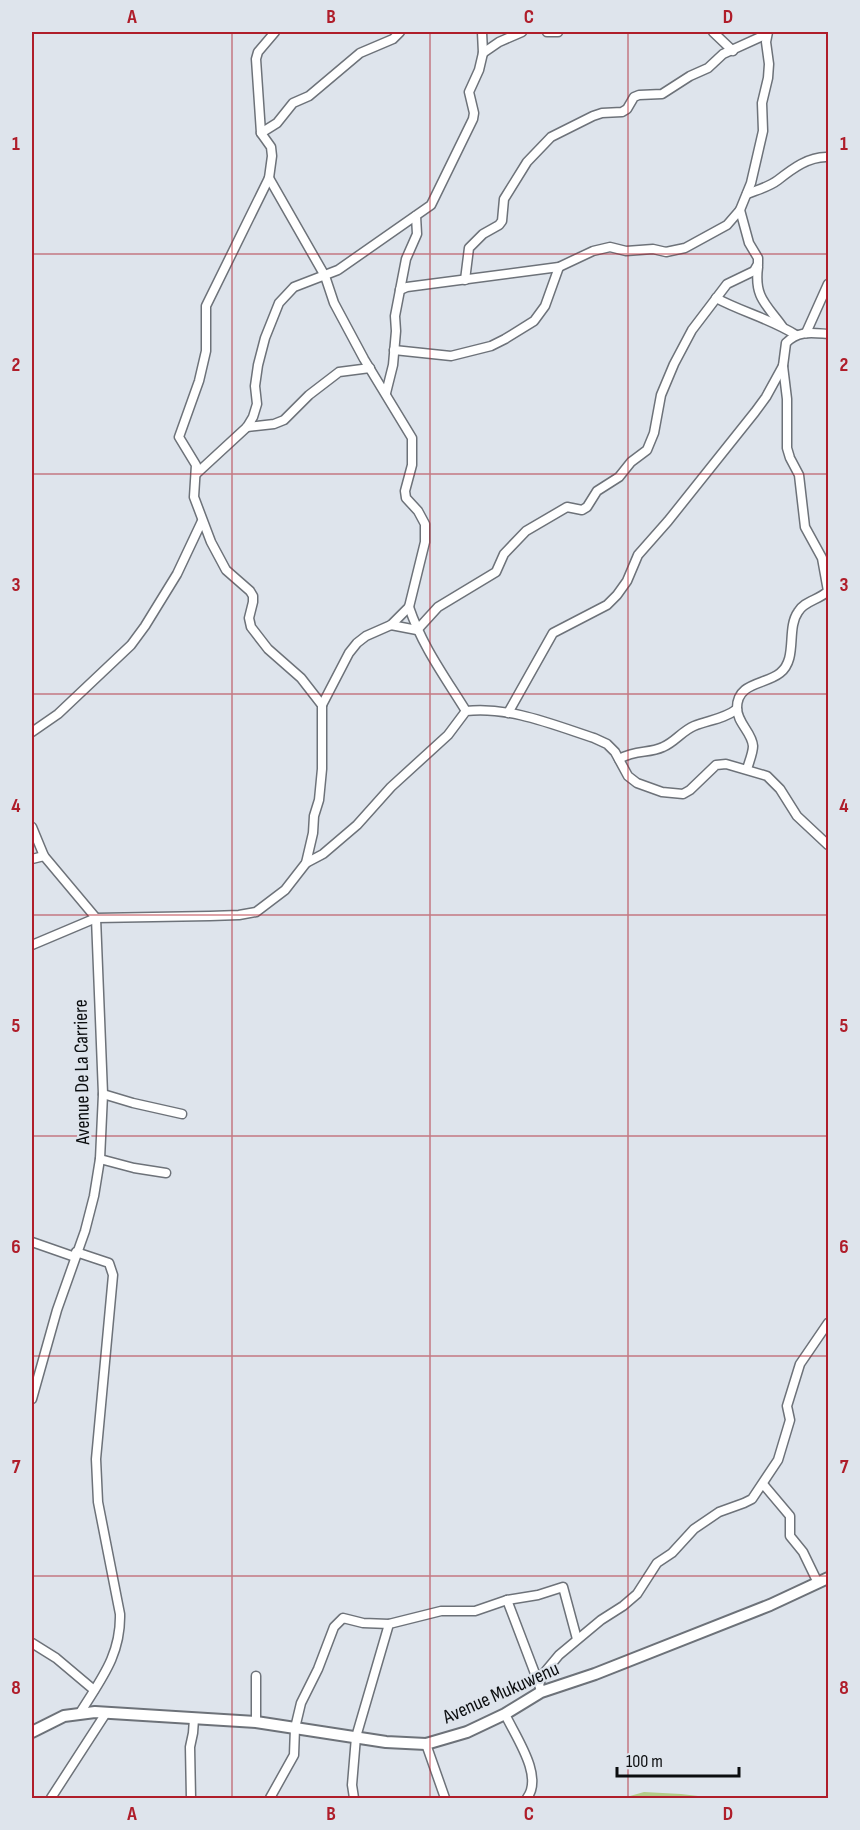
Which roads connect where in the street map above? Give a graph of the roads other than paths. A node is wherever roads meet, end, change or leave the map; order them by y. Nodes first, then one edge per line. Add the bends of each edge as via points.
1 (275, 32) edge
2 (400, 32) edge
3 (482, 32) edge
4 (522, 32) edge
5 (547, 32) edge
6 (558, 32) edge
7 (712, 32) edge
8 (767, 33) edge
9 (733, 51) junction
10 (483, 53) junction
11 (261, 133) junction
12 (828, 157) edge
13 (269, 178) junction
14 (747, 194) junction
15 (740, 210) junction
16 (416, 216) junction
17 (758, 264) junction
18 (559, 267) junction
19 (325, 276) junction
20 (465, 280) junction
21 (828, 284) edge
22 (400, 290) junction
23 (716, 298) junction
24 (783, 327) junction
25 (806, 333) junction
26 (828, 334) edge
27 (796, 335) junction
28 (394, 350) junction
29 (783, 366) junction
30 (370, 368) junction
31 (386, 393) junction
32 (248, 427) junction
33 (196, 474) junction
34 (202, 521) junction
35 (409, 607) junction
36 (391, 625) junction
37 (417, 630) junction
38 (322, 705) junction
39 (737, 709) junction
40 (466, 711) junction
41 (508, 713) junction
42 (32, 732) edge
43 (619, 759) junction
44 (747, 769) junction
45 (32, 827) edge
46 (828, 845) edge
47 (44, 856) junction
48 (32, 859) edge
49 (306, 863) junction
50 (96, 918) junction
51 (32, 945) edge
52 (103, 1094) junction
53 (182, 1114) dead end
54 (100, 1159) junction
55 (166, 1173) dead end
56 (32, 1242) edge
57 (75, 1255) junction
58 (828, 1323) edge
59 (32, 1399) edge
60 (763, 1484) junction
61 (828, 1578) edge
62 (818, 1583) junction
63 (507, 1600) junction
64 (389, 1624) junction
65 (577, 1639) junction
66 (32, 1643) edge
67 (256, 1676) dead end
68 (540, 1688) junction
69 (94, 1690) junction
70 (80, 1713) junction
71 (106, 1713) junction
72 (505, 1714) junction
73 (194, 1719) junction
74 (256, 1722) junction
75 (295, 1728) junction
76 (32, 1732) edge
77 (356, 1737) junction
78 (426, 1744) junction
79 (51, 1798) edge
80 (191, 1798) edge
81 (270, 1798) edge
82 (354, 1798) edge
83 (445, 1798) edge
84 (526, 1798) edge

1 - 11 street via 256,59
2 - 11 street via 360,53 309,96 293,103 277,123
3 - 10 street
4 - 10 street
5 - 6 street
7 - 9 street
8 - 9 street
8 - 14 street via 769,64 762,103 763,131
9 - 20 street via 662,94 639,95 627,109 593,116 551,137 527,162 504,199 500,225 469,248
10 - 16 street via 469,92 473,118 437,195
11 - 13 street via 271,147
12 - 14 street via 811,160
13 - 19 street
13 - 33 street via 206,306 206,351 179,437 196,465
14 - 15 street
15 - 17 street
15 - 18 street via 716,232 685,248 666,252 602,248
16 - 19 street
16 - 22 street via 417,234 406,259
17 - 23 street via 754,271 727,284
17 - 24 street via 758,291
18 - 20 street
18 - 28 street via 545,306 534,321 506,339 451,356
19 - 30 street via 334,303
19 - 32 street via 294,287 279,303 258,365 257,404
20 - 22 street
21 - 25 street
22 - 28 street
23 - 24 street
23 - 37 street via 692,330 674,364 647,450 619,477 597,490 587,507 567,507 526,531 504,554 496,572 438,607
24 - 27 street
25 - 26 street
25 - 27 street
27 - 29 street via 786,343
28 - 31 street
29 - 39 street via 787,448 799,475 805,527 822,558 828,591 797,613 785,669 750,685 740,695
29 - 41 street via 755,412 638,555 617,595 607,605 553,633
30 - 31 street
30 - 32 street via 339,372 284,420
31 - 35 street via 412,438 406,498 425,524 425,542
32 - 33 street
33 - 34 street via 194,497
34 - 38 street via 226,570 253,596 251,627
34 - 42 street via 177,574 131,645 58,714
35 - 36 street
35 - 37 street
36 - 37 street
36 - 38 street via 366,636 349,653
37 - 40 street
38 - 49 street via 319,800
39 - 43 street via 694,726 666,746
39 - 44 street via 753,746
40 - 41 street
40 - 49 street via 448,735 391,787 357,825
41 - 43 street via 594,738 607,744
43 - 44 street via 636,783 673,795 690,790 716,765
44 - 46 street via 774,782 797,816
45 - 47 street
47 - 48 street
47 - 50 street
49 - 50 street via 285,890 256,912
50 - 51 street
50 - 52 street, Avenue De La Carriere
52 - 53 street
52 - 54 street, Avenue De La Carriere
54 - 55 street
54 - 57 street, Avenue De La Carriere via 89,1214
56 - 57 street
57 - 59 street, Avenue De La Carriere
57 - 69 street via 109,1263 113,1275 96,1459 98,1502 113,1570 120,1632 117,1648
58 - 60 street via 800,1364 787,1406 790,1417 785,1439
60 - 62 street via 790,1516 790,1536
60 - 65 street via 749,1502 719,1512 694,1529 657,1563 637,1594
61 - 62 street, Avenue Mukuwenu
62 - 68 street, Avenue Mukuwenu via 595,1674
63 - 64 street via 476,1611 441,1611
63 - 65 street via 564,1588
63 - 68 street
64 - 75 street via 346,1618 338,1622 301,1703
64 - 77 street
65 - 68 street via 549,1665
66 - 69 street
67 - 74 street
68 - 72 street, Avenue Mukuwenu
69 - 70 street
70 - 71 street, Avenue Mukuwenu
70 - 76 street, Avenue Mukuwenu via 64,1716
71 - 73 street, Avenue Mukuwenu
71 - 79 street
72 - 78 street, Avenue Mukuwenu via 467,1732
72 - 84 street via 533,1779 532,1791
73 - 74 street, Avenue Mukuwenu
73 - 80 street via 189,1747
74 - 75 street, Avenue Mukuwenu
75 - 77 street, Avenue Mukuwenu
75 - 81 street via 294,1755
77 - 78 street, Avenue Mukuwenu
77 - 82 street
78 - 83 street

